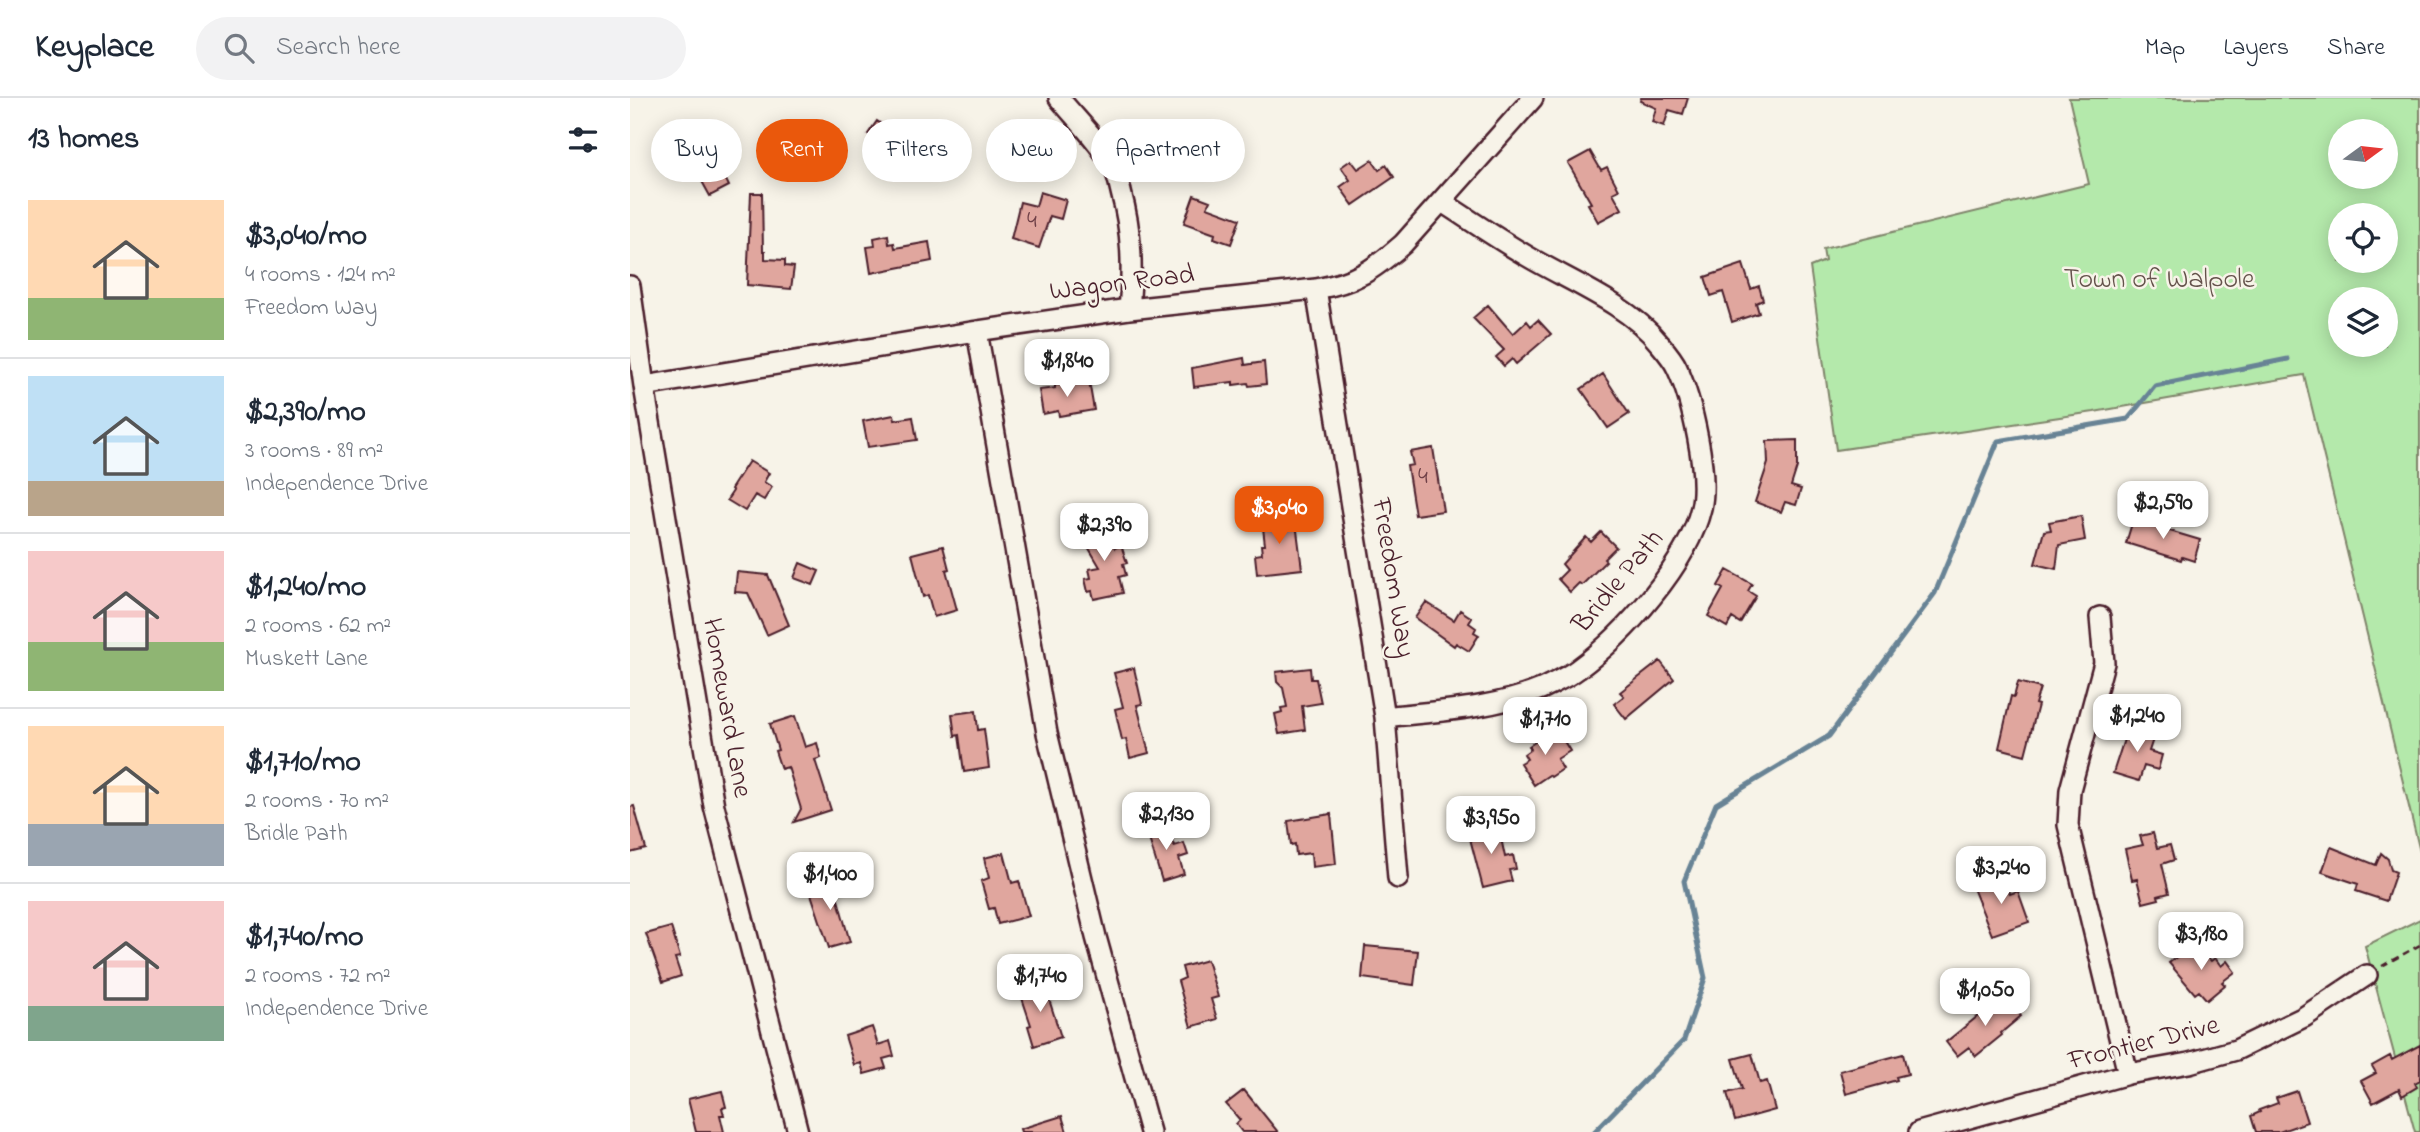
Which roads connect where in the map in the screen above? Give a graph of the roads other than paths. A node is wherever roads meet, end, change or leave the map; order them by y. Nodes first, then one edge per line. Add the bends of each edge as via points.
1 (1059, 98) edge
2 (1533, 98) edge
3 (1442, 202) junction
4 (630, 286) edge
5 (1316, 289) junction
6 (1129, 309) junction
7 (977, 331) junction
8 (644, 386) junction
9 (2100, 617) dead end
10 (1385, 717) junction
11 (1398, 878) dead end
12 (2367, 975) road end
13 (2128, 1074) junction
14 (798, 1132) edge
15 (1150, 1132) edge
16 (1919, 1132) edge

1 - 6 street via 1114,168 1132,244
2 - 3 street, Wagon Road
3 - 5 street, Wagon Road via 1381,263 1343,284
3 - 10 street, Bridle Path via 1636,319 1657,340 1677,367 1694,422 1703,464 1702,506 1691,538 1662,583 1576,671 1539,690 1498,702
4 - 8 street, Homeward Lane
5 - 6 street, Wagon Road
5 - 10 street, Freedom Way
6 - 7 street, Wagon Road
7 - 8 street, Wagon Road
7 - 15 street via 1047,733 1096,937
8 - 14 street, Homeward Lane via 714,806
9 - 13 street via 2104,663 2070,790 2068,825
10 - 11 street, Freedom Way
12 - 13 street, Frontier Drive via 2304,1017 2236,1051
13 - 16 street, Frontier Drive

